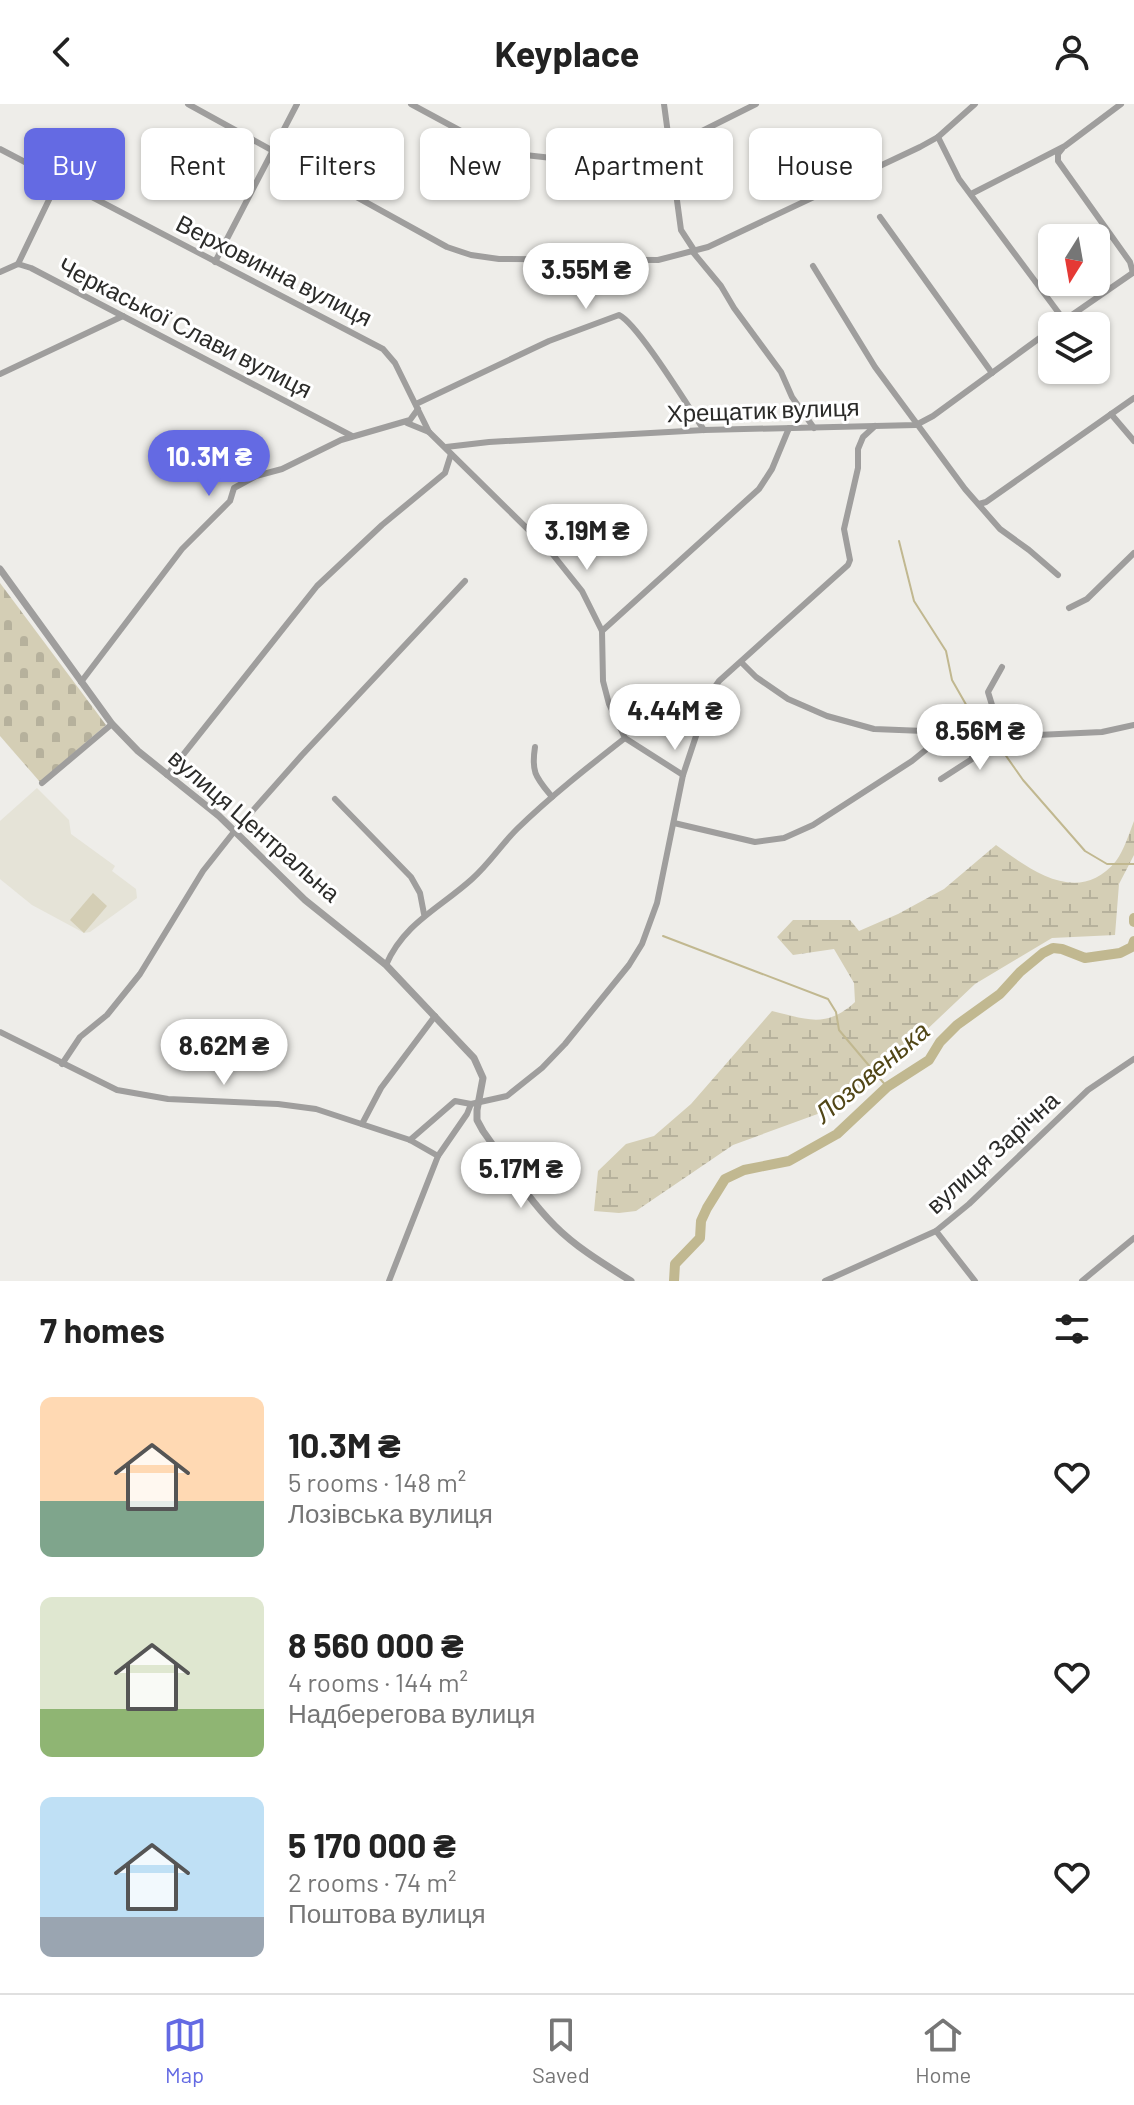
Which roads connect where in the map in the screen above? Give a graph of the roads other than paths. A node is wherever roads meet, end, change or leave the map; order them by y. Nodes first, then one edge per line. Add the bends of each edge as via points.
1 (188, 104) edge
2 (297, 104) edge
3 (411, 104) edge
4 (664, 104) edge
5 (756, 104) edge
6 (975, 104) edge
7 (1121, 104) edge
8 (284, 128) edge
9 (667, 128) edge
10 (708, 128) edge
11 (938, 137) junction
12 (1065, 146) junction
13 (270, 148) edge
14 (0, 149) edge
15 (270, 156) edge
16 (546, 157) edge
17 (24, 161) edge
18 (971, 194) junction
19 (49, 200) edge
20 (98, 200) edge
21 (365, 200) edge
22 (677, 200) edge
23 (880, 217) dead end
24 (693, 250) junction
25 (215, 262) junction
26 (18, 264) junction
27 (813, 266) dead end
28 (0, 272) edge
29 (1133, 272) edge
30 (1058, 312) edge
31 (1076, 312) edge
32 (123, 316) junction
33 (1038, 340) edge
34 (992, 373) junction
35 (0, 374) edge
36 (1134, 398) edge
37 (417, 407) junction
38 (1111, 414) junction
39 (403, 423) junction
40 (916, 425) junction
41 (875, 426) junction
42 (789, 428) junction
43 (814, 428) junction
44 (704, 430) junction
45 (429, 432) junction
46 (352, 436) junction
47 (1134, 441) edge
48 (446, 447) junction
49 (451, 454) junction
50 (976, 503) junction
51 (1134, 553) edge
52 (0, 569) edge
53 (1058, 575) dead end
54 (465, 581) dead end
55 (1069, 608) dead end
56 (602, 631) junction
57 (741, 662) junction
58 (1002, 667) dead end
59 (81, 682) junction
60 (112, 724) junction
61 (1134, 725) edge
62 (944, 735) junction
63 (993, 737) junction
64 (625, 738) junction
65 (972, 738) junction
66 (535, 747) dead end
67 (167, 775) junction
68 (683, 775) junction
69 (941, 779) dead end
70 (42, 783) dead end
71 (552, 797) junction
72 (335, 799) dead end
73 (674, 823) junction
74 (233, 833) junction
75 (424, 914) junction
76 (386, 965) junction
77 (435, 1016) junction
78 (0, 1032) edge
79 (1134, 1059) edge
80 (62, 1064) junction
81 (480, 1102) junction
82 (471, 1104) junction
83 (362, 1124) junction
84 (410, 1140) junction
85 (438, 1156) junction
86 (936, 1231) junction
87 (1134, 1238) edge
88 (389, 1281) edge
89 (631, 1281) edge
90 (825, 1281) edge
91 (975, 1281) edge
92 (1082, 1281) edge

1 - 13 street
2 - 8 street
3 - 16 street via 485,144
4 - 9 street
5 - 10 street
6 - 11 street
7 - 12 street
11 - 18 street
11 - 24 street
12 - 18 street
12 - 29 street via 1058,161
14 - 17 street, Верховинна вулиця
15 - 25 street
18 - 30 street
19 - 26 street
20 - 25 street, Верховинна вулиця
21 - 24 street via 436,242 471,255 658,260
22 - 24 street via 681,230
23 - 34 street
24 - 43 street via 781,372
25 - 37 street, Верховинна вулиця via 383,349
26 - 28 street
26 - 32 street, Черкаської Слави вулиця
27 - 40 street
29 - 31 street
32 - 35 street
32 - 46 street, Черкаської Слави вулиця
33 - 34 street
34 - 40 street
36 - 38 street
37 - 39 street via 413,418
37 - 44 street via 549,341 619,315 658,360
37 - 45 street, Верховинна вулиця
38 - 47 street
38 - 50 street via 986,502
39 - 45 street
39 - 46 street
40 - 41 street, Хрещатик вулиця
40 - 50 street
41 - 43 street, Хрещатик вулиця
41 - 57 street via 858,449 844,533 848,565
42 - 43 street, Хрещатик вулиця
42 - 44 street, Хрещатик вулиця
42 - 56 street via 759,489
44 - 48 street, Хрещатик вулиця
45 - 48 street
46 - 59 street via 234,488 230,501 182,549
48 - 49 street
49 - 56 street via 568,571
49 - 67 street via 445,473 317,586
50 - 53 street
51 - 55 street via 1087,599
52 - 59 street, вулиця Центральна
54 - 74 street
56 - 64 street via 603,681
57 - 62 street via 779,694 827,716 874,729
57 - 68 street via 710,694
58 - 63 street via 988,692 996,718
59 - 60 street, вулиця Центральна
60 - 67 street, вулиця Центральна
60 - 70 street
61 - 63 street via 1102,732
62 - 65 street
62 - 73 street via 813,825 784,838 755,842
63 - 65 street
64 - 68 street
64 - 71 street
65 - 69 street via 972,759
66 - 71 street via 533,770
67 - 74 street, вулиця Центральна
68 - 73 street
71 - 75 street via 470,882
72 - 75 street via 411,877
73 - 81 street via 650,928 629,965 542,1068 507,1096
74 - 76 street, вулиця Центральна
74 - 80 street via 203,871 140,974 107,1015 80,1037
75 - 76 street
76 - 77 street, вулиця Центральна
77 - 81 street, вулиця Центральна via 479,1066
77 - 83 street via 381,1088
78 - 80 street
79 - 86 street, вулиця Зарічна via 1088,1090
80 - 83 street via 117,1090 168,1099 307,1108
81 - 82 street
81 - 89 street, вулиця Центральна via 479,1125 540,1210 578,1247
82 - 84 street via 455,1101
82 - 85 street
83 - 84 street
84 - 85 street
85 - 88 street
86 - 90 street, вулиця Зарічна
86 - 91 street
87 - 92 street

